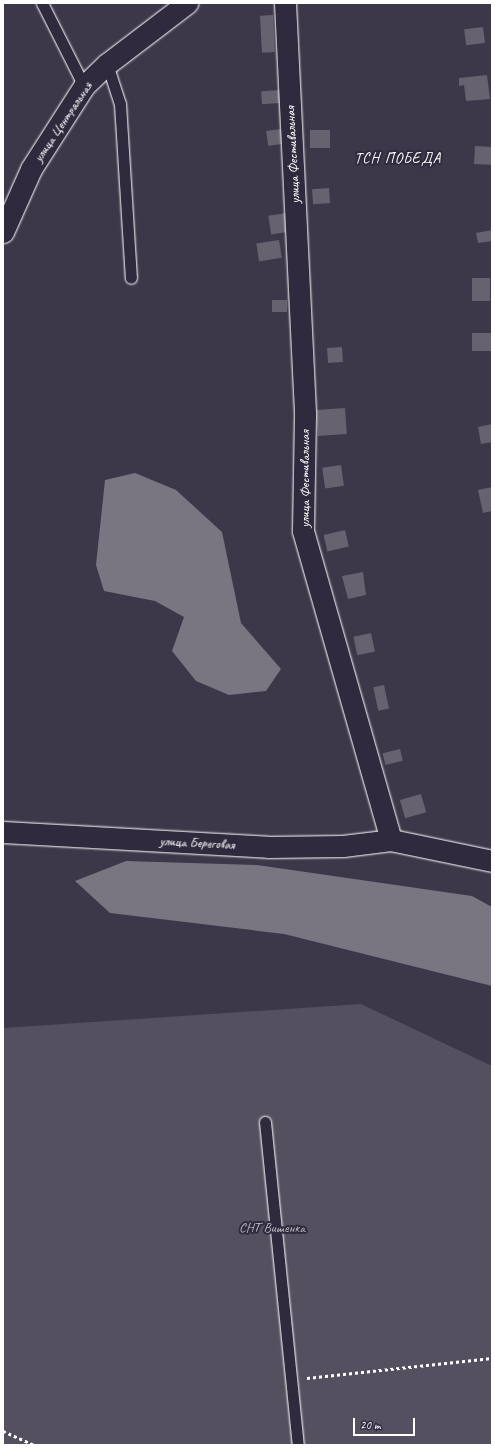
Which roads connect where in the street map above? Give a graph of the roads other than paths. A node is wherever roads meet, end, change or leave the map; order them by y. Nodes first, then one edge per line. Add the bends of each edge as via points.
1 (42, 3) edge
2 (187, 3) edge
3 (285, 3) edge
4 (107, 64) junction
5 (84, 86) junction
6 (3, 232) edge
7 (131, 278) dead end
8 (3, 832) edge
9 (391, 840) junction
10 (492, 861) edge
11 (265, 1122) dead end
12 (298, 1445) edge

1 - 5 lane
2 - 4 street
3 - 9 street, улица Фестивальная via 305,415 303,531
4 - 5 street, улица Центральная
4 - 7 lane via 120,104
5 - 6 street, улица Центральная via 31,169
8 - 9 street, улица Береговая via 268,847 343,846
9 - 10 street
11 - 12 lane

